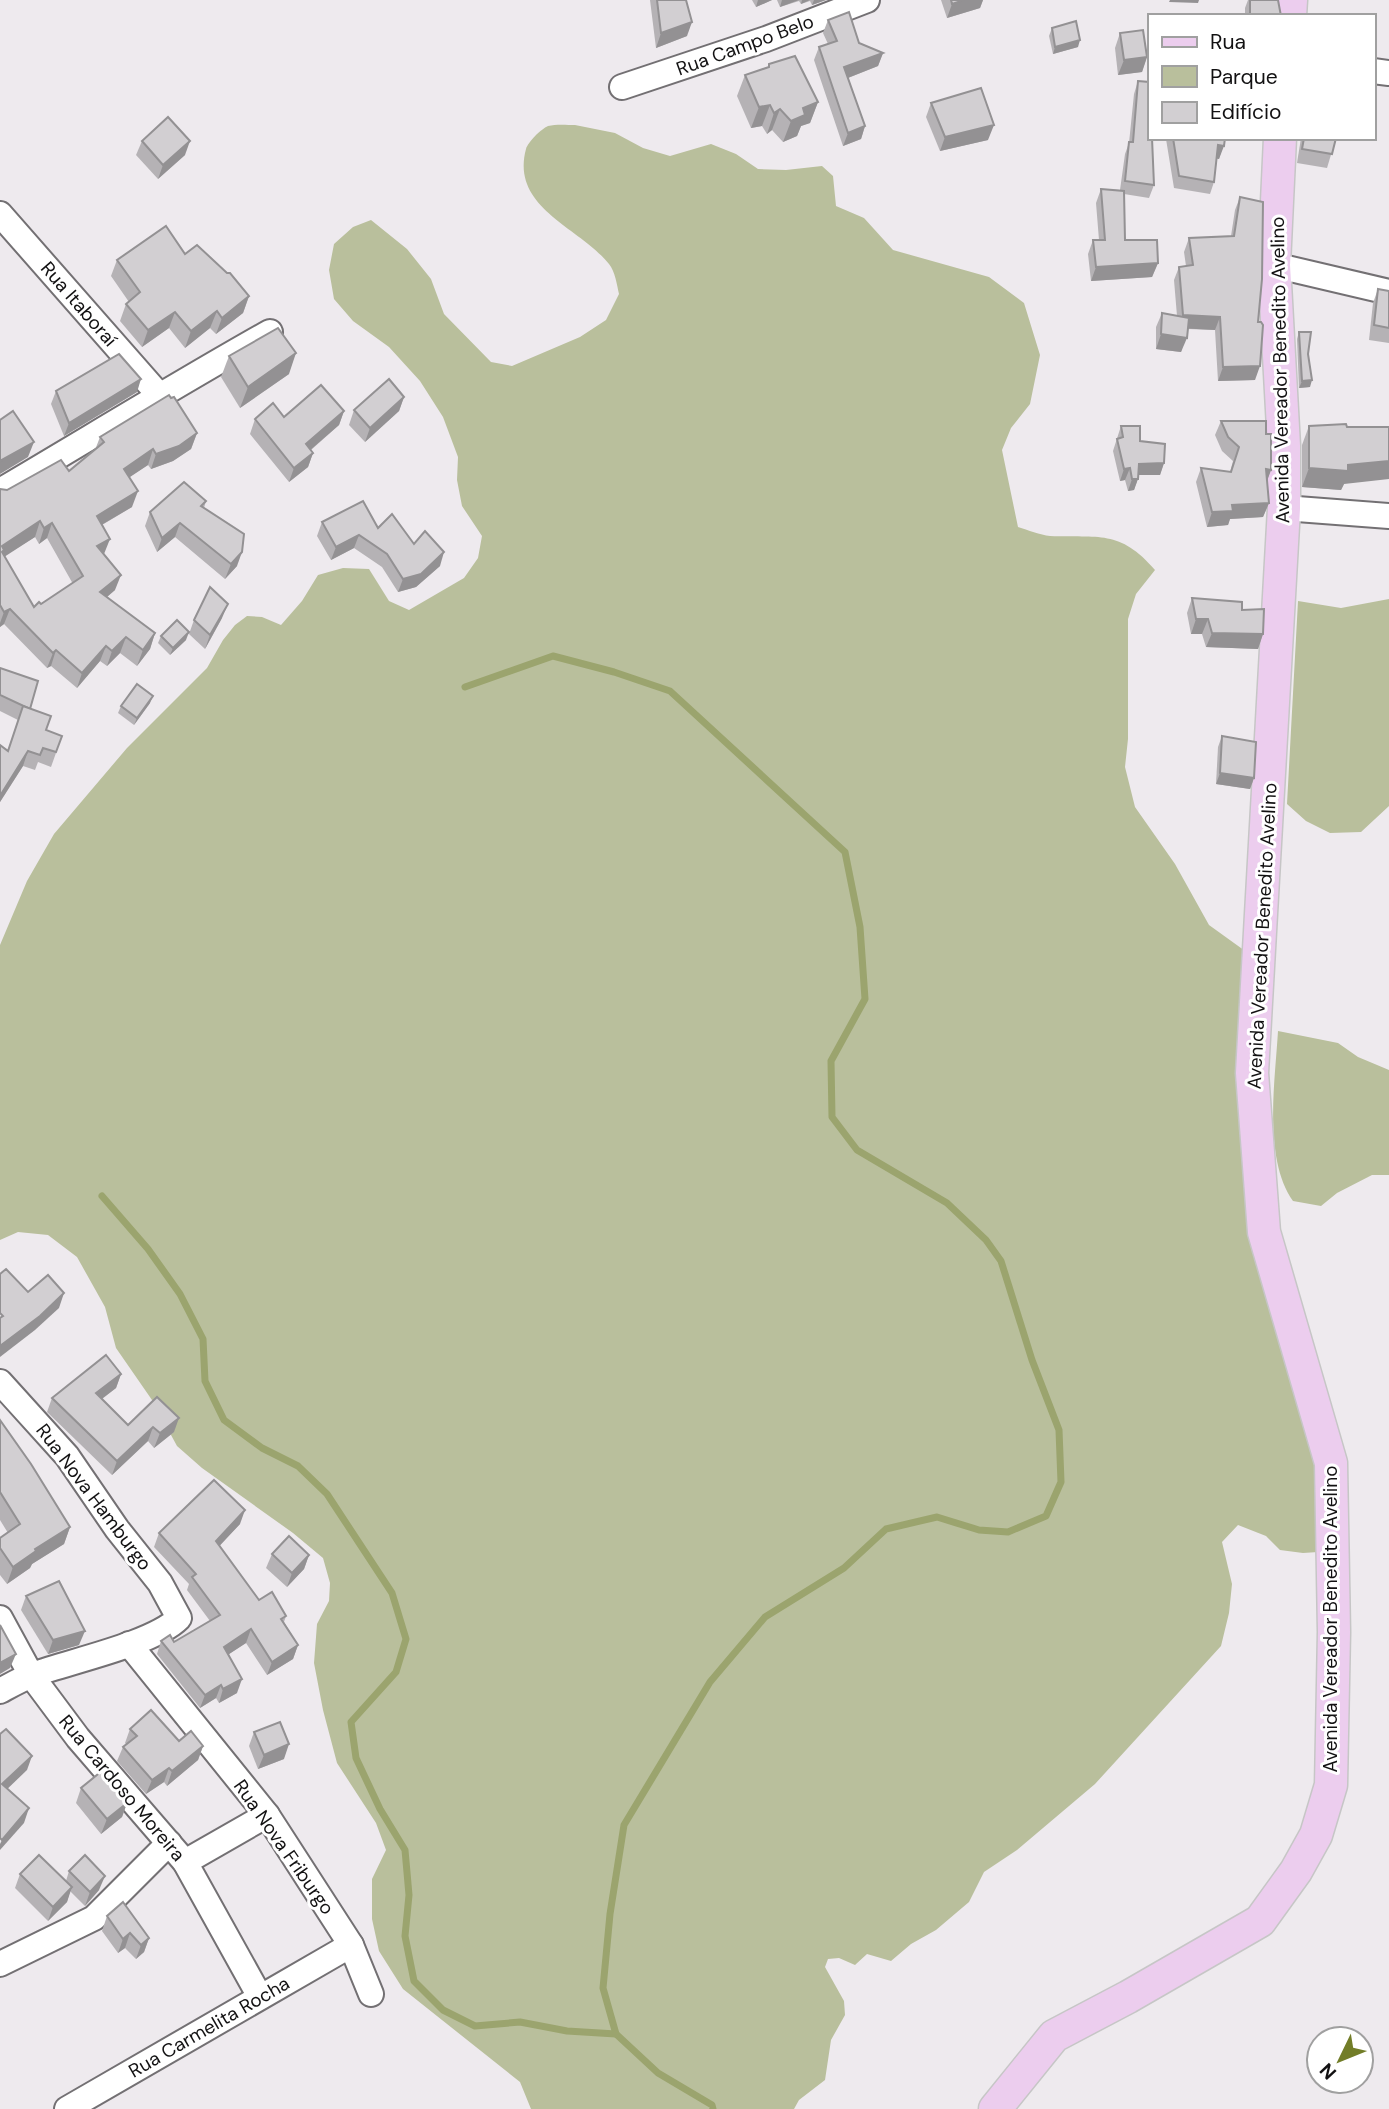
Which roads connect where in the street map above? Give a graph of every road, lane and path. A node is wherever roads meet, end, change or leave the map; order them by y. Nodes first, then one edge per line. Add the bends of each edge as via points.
1 (867, 0) edge
2 (622, 87) dead end
3 (1280, 140) edge
4 (0, 214) edge
5 (1274, 265) junction
6 (1389, 292) edge
7 (270, 332) edge
8 (159, 395) junction
9 (0, 491) edge
10 (1284, 508) junction
11 (1389, 516) edge
12 (0, 1382) edge
13 (0, 1618) edge
14 (129, 1644) junction
15 (31, 1675) junction
16 (0, 1691) edge
17 (267, 1815) junction
18 (169, 1843) junction
19 (186, 1862) junction
20 (351, 1945) junction
21 (0, 1964) edge
22 (371, 1994) dead end
23 (260, 1997) junction
24 (67, 2109) edge
25 (995, 2109) edge

1 - 2 street, Rua Campo Belo
3 - 5 main road, Avenida Vereador Benedito Avelino
4 - 8 street, Rua Itaboraí
5 - 6 street
5 - 10 main road, Avenida Vereador Benedito Avelino
7 - 8 street
8 - 9 street
10 - 11 street
10 - 25 main road, Avenida Vereador Benedito Avelino via 1252,1073 1264,1232 1331,1462 1331,1784 1316,1835 1260,1921 1054,2036
12 - 14 street, Rua Nova Hamburgo via 67,1456 160,1583 178,1618
13 - 15 street, Rua Cardoso Moreira
14 - 15 street
14 - 17 street, Rua Nova Friburgo
15 - 16 street
15 - 18 street, Rua Cardoso Moreira via 78,1738
17 - 19 street
17 - 20 street, Rua Nova Friburgo
18 - 19 street, Rua Cardoso Moreira
18 - 21 street via 93,1917
19 - 23 street, Rua Cardoso Moreira
20 - 22 street, Rua Nova Friburgo
20 - 23 street, Rua Carmelita Rocha
23 - 24 street, Rua Carmelita Rocha

